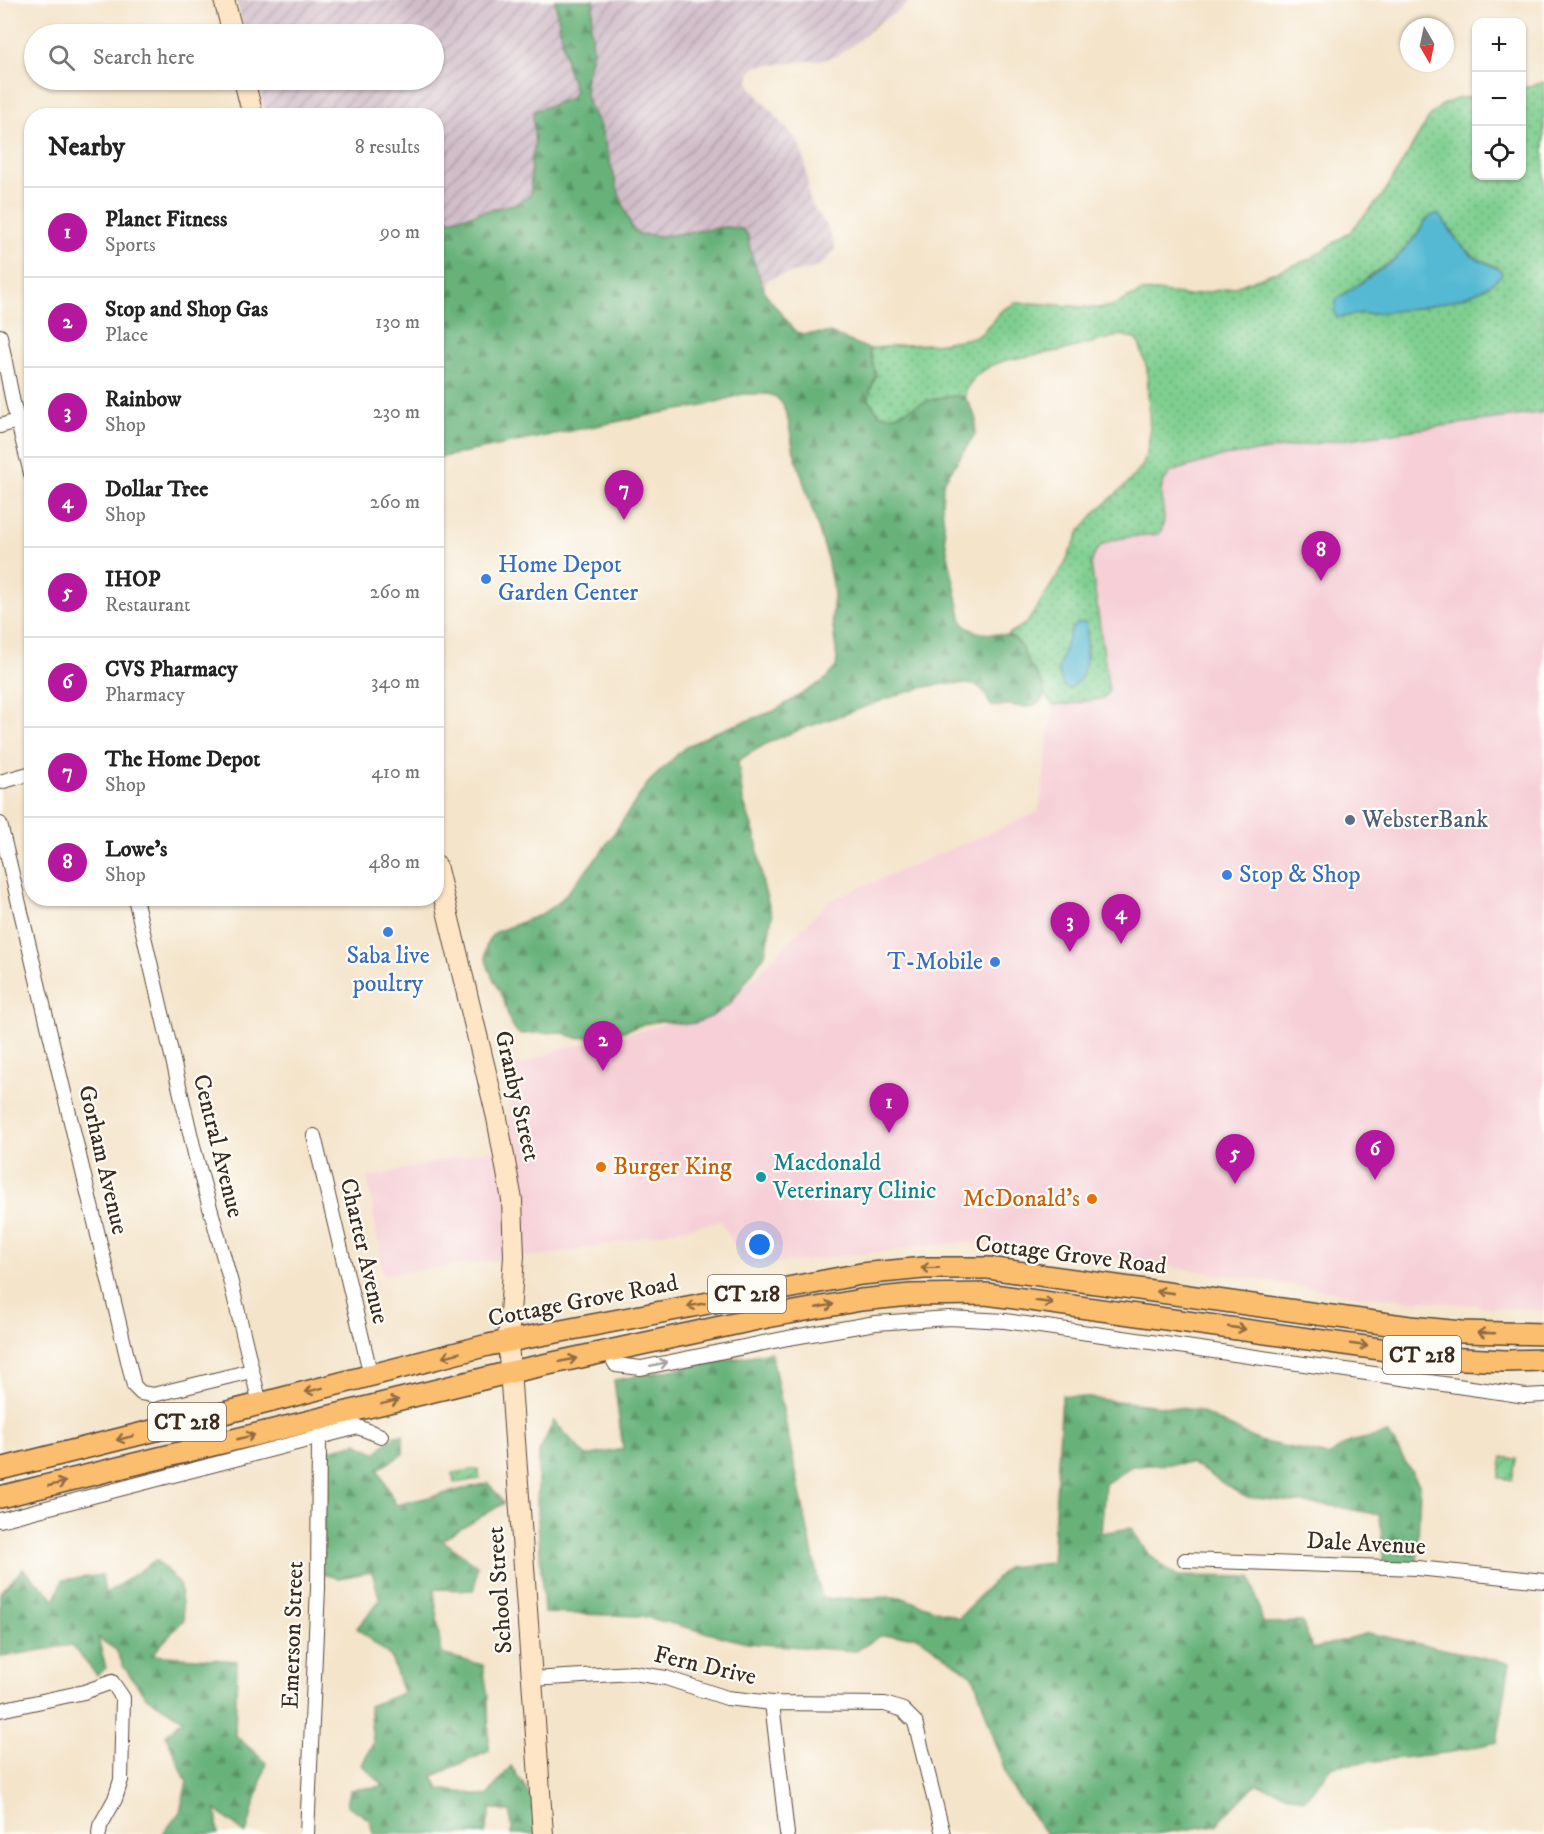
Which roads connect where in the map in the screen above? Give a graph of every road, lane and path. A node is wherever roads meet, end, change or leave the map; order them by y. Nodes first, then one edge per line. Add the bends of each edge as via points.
1 (224, 0) edge
2 (230, 24) edge
3 (246, 90) edge
4 (251, 108) edge
5 (0, 336) edge
6 (17, 421) junction
7 (0, 426) edge
8 (24, 447) edge
9 (24, 775) edge
10 (0, 782) edge
11 (0, 824) edge
12 (444, 898) edge
13 (137, 906) edge
14 (314, 1136) dead end
15 (988, 1268) junction
16 (986, 1294) junction
17 (1306, 1311) junction
18 (1123, 1312) junction
19 (767, 1317) junction
20 (1544, 1334) edge
21 (1301, 1337) junction
22 (1119, 1338) junction
23 (772, 1341) junction
24 (508, 1342) junction
25 (609, 1352) junction
26 (1544, 1360) edge
27 (251, 1371) junction
28 (511, 1372) junction
29 (370, 1376) junction
30 (1544, 1395) edge
31 (260, 1404) junction
32 (319, 1436) junction
33 (381, 1436) dead end
34 (0, 1469) edge
35 (0, 1497) edge
36 (0, 1520) edge
37 (1185, 1560) dead end
38 (1544, 1581) edge
39 (532, 1679) junction
40 (772, 1703) junction
41 (0, 1710) edge
42 (99, 1834) edge
43 (307, 1834) edge
44 (543, 1834) edge
45 (787, 1834) edge
46 (943, 1834) edge

1 - 2 main road
3 - 4 main road
5 - 6 street
6 - 7 street
6 - 8 street
9 - 10 street
11 - 27 street, Gorham Avenue via 134,1386 141,1393 153,1395
12 - 24 main road, Granby Street via 511,1191 514,1235
13 - 27 street, Central Avenue
14 - 29 street, Charter Avenue
15 - 16 main road
17 -> 15 main road, Cottage Grove Road / CT 218
15 -> 24 main road, Cottage Grove Road / CT 218 via 924,1268 861,1274
16 -> 18 main road, Cottage Grove Road / CT 218
19 -> 16 main road, Cottage Grove Road / CT 218 via 861,1300
20 -> 17 main road, Cottage Grove Road / CT 218 via 1410,1327
17 - 21 main road
18 -> 21 main road, Cottage Grove Road / CT 218
18 - 22 street
19 - 23 street
19 - 25 main road, Cottage Grove Road / CT 218
21 -> 26 main road, Cottage Grove Road / CT 218 via 1453,1359
22 - 23 street via 1005,1321 950,1318 876,1323
22 - 30 street via 1526,1396
25 -> 23 street via 616,1365 641,1368
24 - 28 main road, School Street
24 -> 29 main road, Cottage Grove Road / CT 218
28 -> 25 main road, Cottage Grove Road / CT 218
27 - 31 street, Central Avenue
35 -> 28 main road, Cottage Grove Road / CT 218
28 - 39 main road, School Street
29 -> 31 main road, Cottage Grove Road / CT 218
31 -> 34 main road, Cottage Grove Road / CT 218
32 - 33 street via 358,1427
32 - 36 street
32 - 43 street, Emerson Street via 318,1588
37 - 38 street, Dale Avenue via 1417,1568
39 - 40 street, Fern Drive via 633,1672 666,1678 727,1698
39 - 44 main road, School Street
40 - 45 street, Fern Drive
40 - 46 street via 885,1704 903,1710 915,1722
41 - 42 street via 112,1682 123,1698 120,1780

